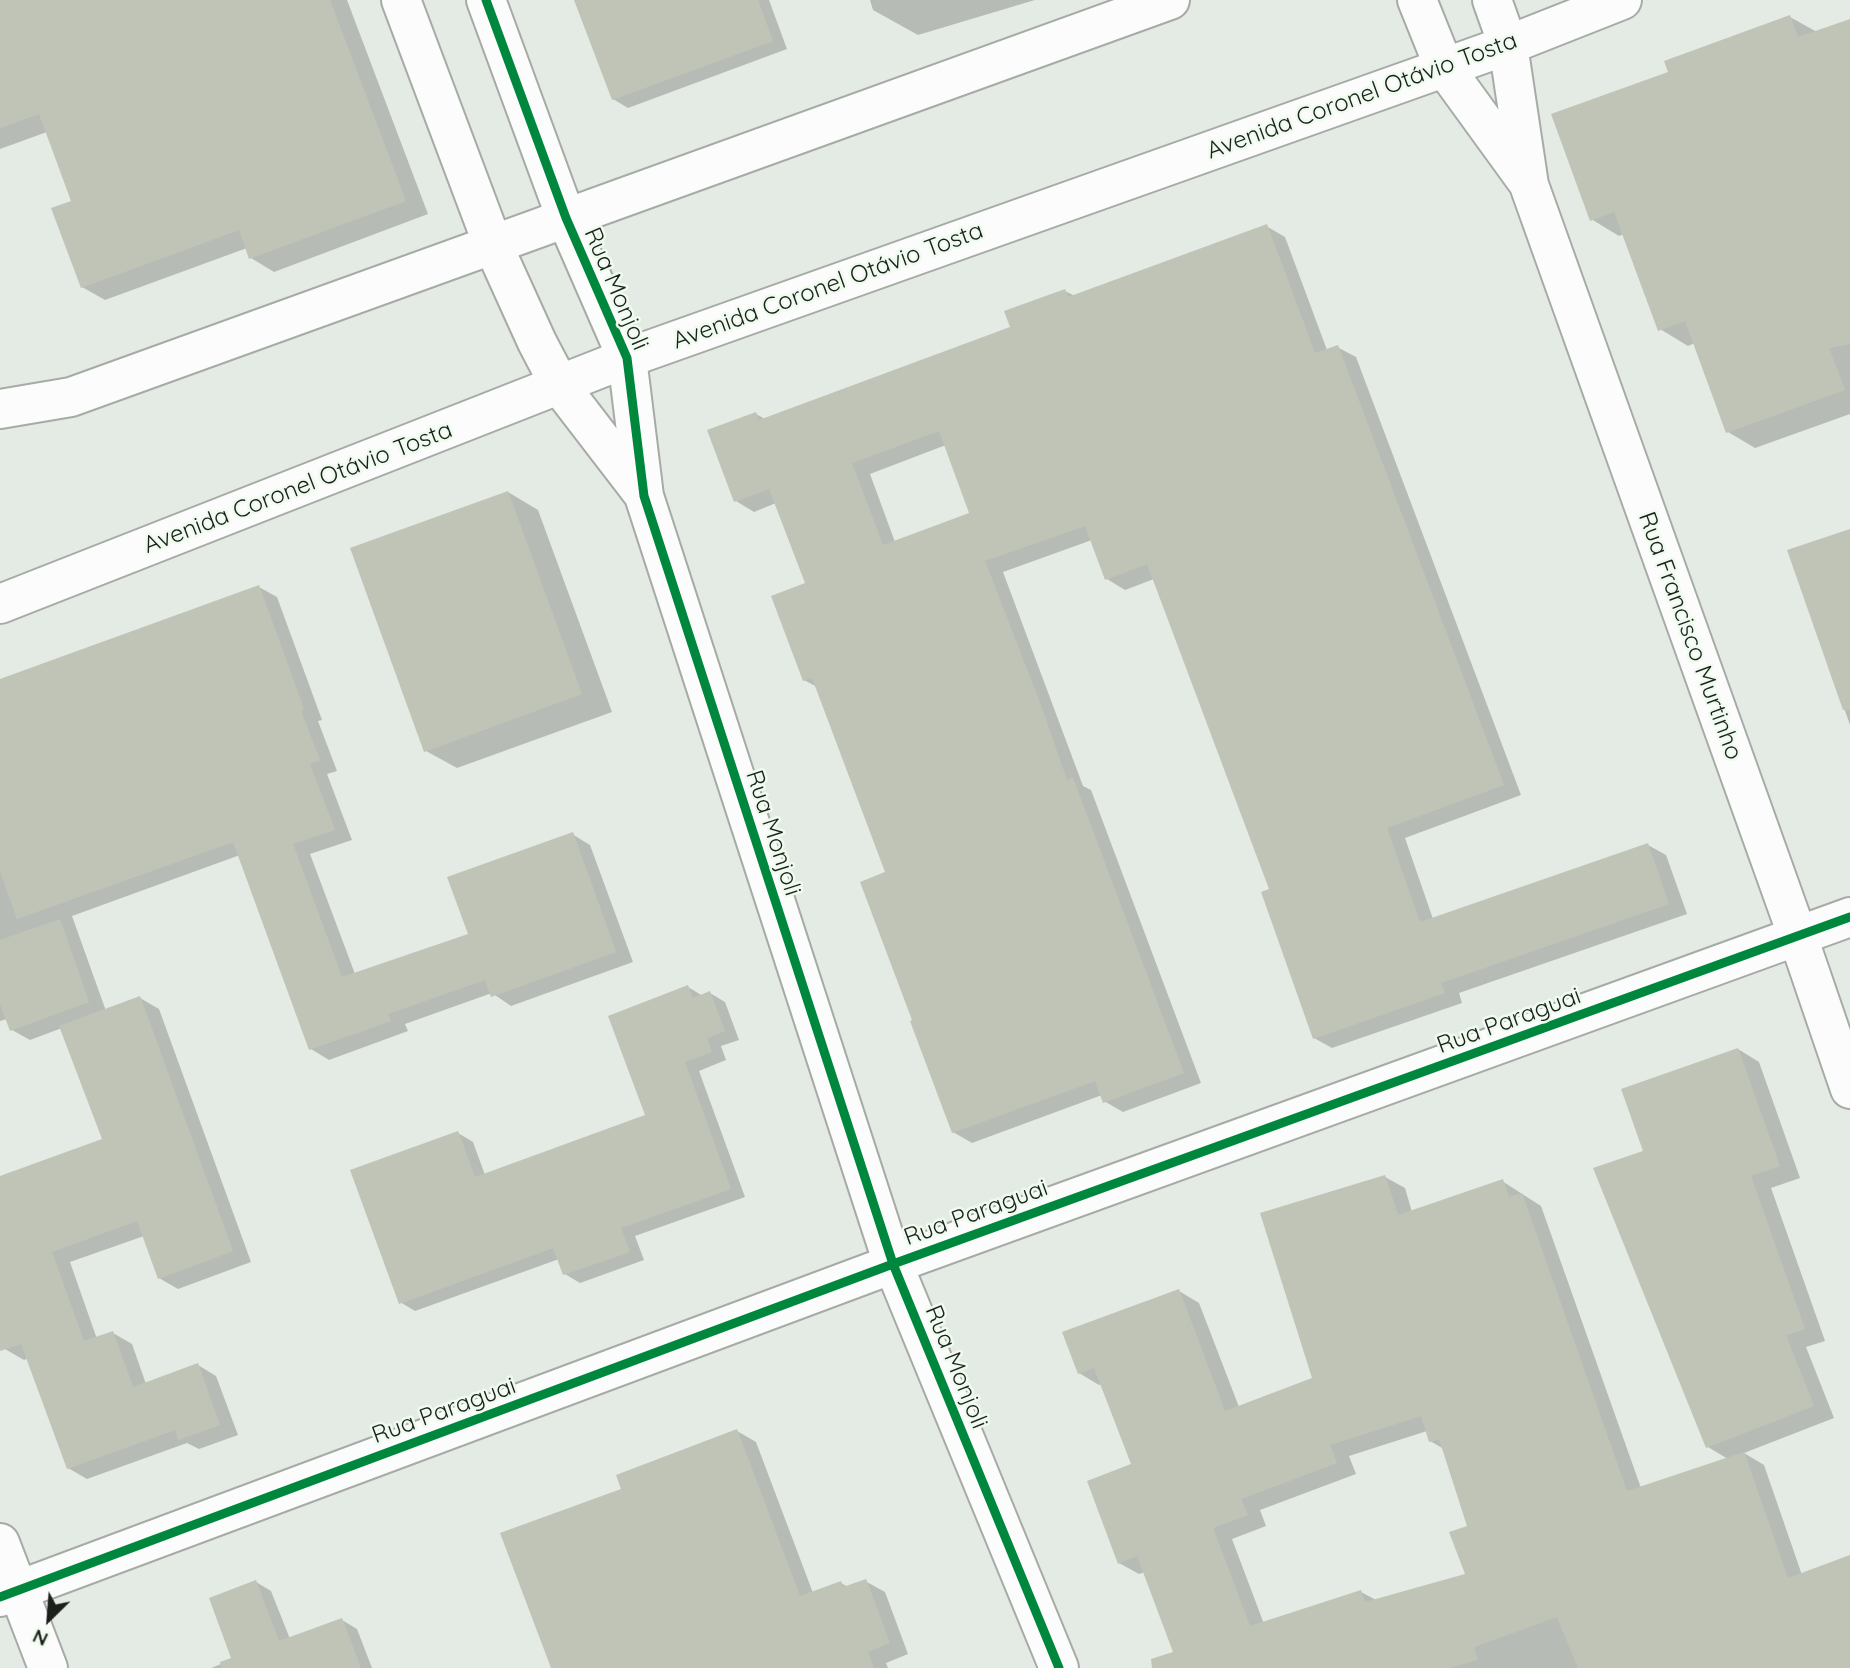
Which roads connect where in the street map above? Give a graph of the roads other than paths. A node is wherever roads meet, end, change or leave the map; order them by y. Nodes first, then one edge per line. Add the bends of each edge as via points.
1 (401, 0) edge
2 (486, 0) edge
3 (1170, 0) edge
4 (1417, 0) edge
5 (1492, 0) edge
6 (1622, 0) edge
7 (1508, 45) junction
8 (1444, 67) junction
9 (1529, 185) junction
10 (566, 218) junction
11 (493, 245) junction
12 (627, 358) junction
13 (560, 386) junction
14 (0, 410) edge
15 (644, 496) junction
16 (0, 604) edge
17 (1850, 917) edge
18 (1798, 937) junction
19 (1850, 1088) edge
20 (893, 1264) junction
21 (0, 1543) edge
22 (10, 1594) edge
23 (48, 1668) edge
24 (1059, 1668) edge

1 - 11 street, Rua Monjoli
2 - 10 street, Rua Monjoli
3 - 10 street
4 - 8 street, Rua Francisco Murtinho
5 - 7 street, Rua Francisco Murtinho
6 - 7 street, Avenida Coronel Otávio Tosta
7 - 8 street, Avenida Coronel Otávio Tosta
7 - 9 street, Rua Francisco Murtinho
8 - 9 street, Rua Francisco Murtinho
8 - 12 street, Avenida Coronel Otávio Tosta
9 - 18 street, Rua Francisco Murtinho
10 - 11 street
10 - 12 street, Rua Monjoli
11 - 13 street, Rua Monjoli
11 - 14 street via 71,397
12 - 13 street, Avenida Coronel Otávio Tosta
12 - 15 street, Rua Monjoli
13 - 15 street, Rua Monjoli
13 - 16 street, Avenida Coronel Otávio Tosta
15 - 20 street, Rua Monjoli
17 - 18 street, Rua Paraguai
18 - 19 street, Rua Francisco Murtinho
18 - 20 street, Rua Paraguai
20 - 22 street, Rua Paraguai
20 - 24 street, Rua Monjoli
21 - 22 street
22 - 23 street

